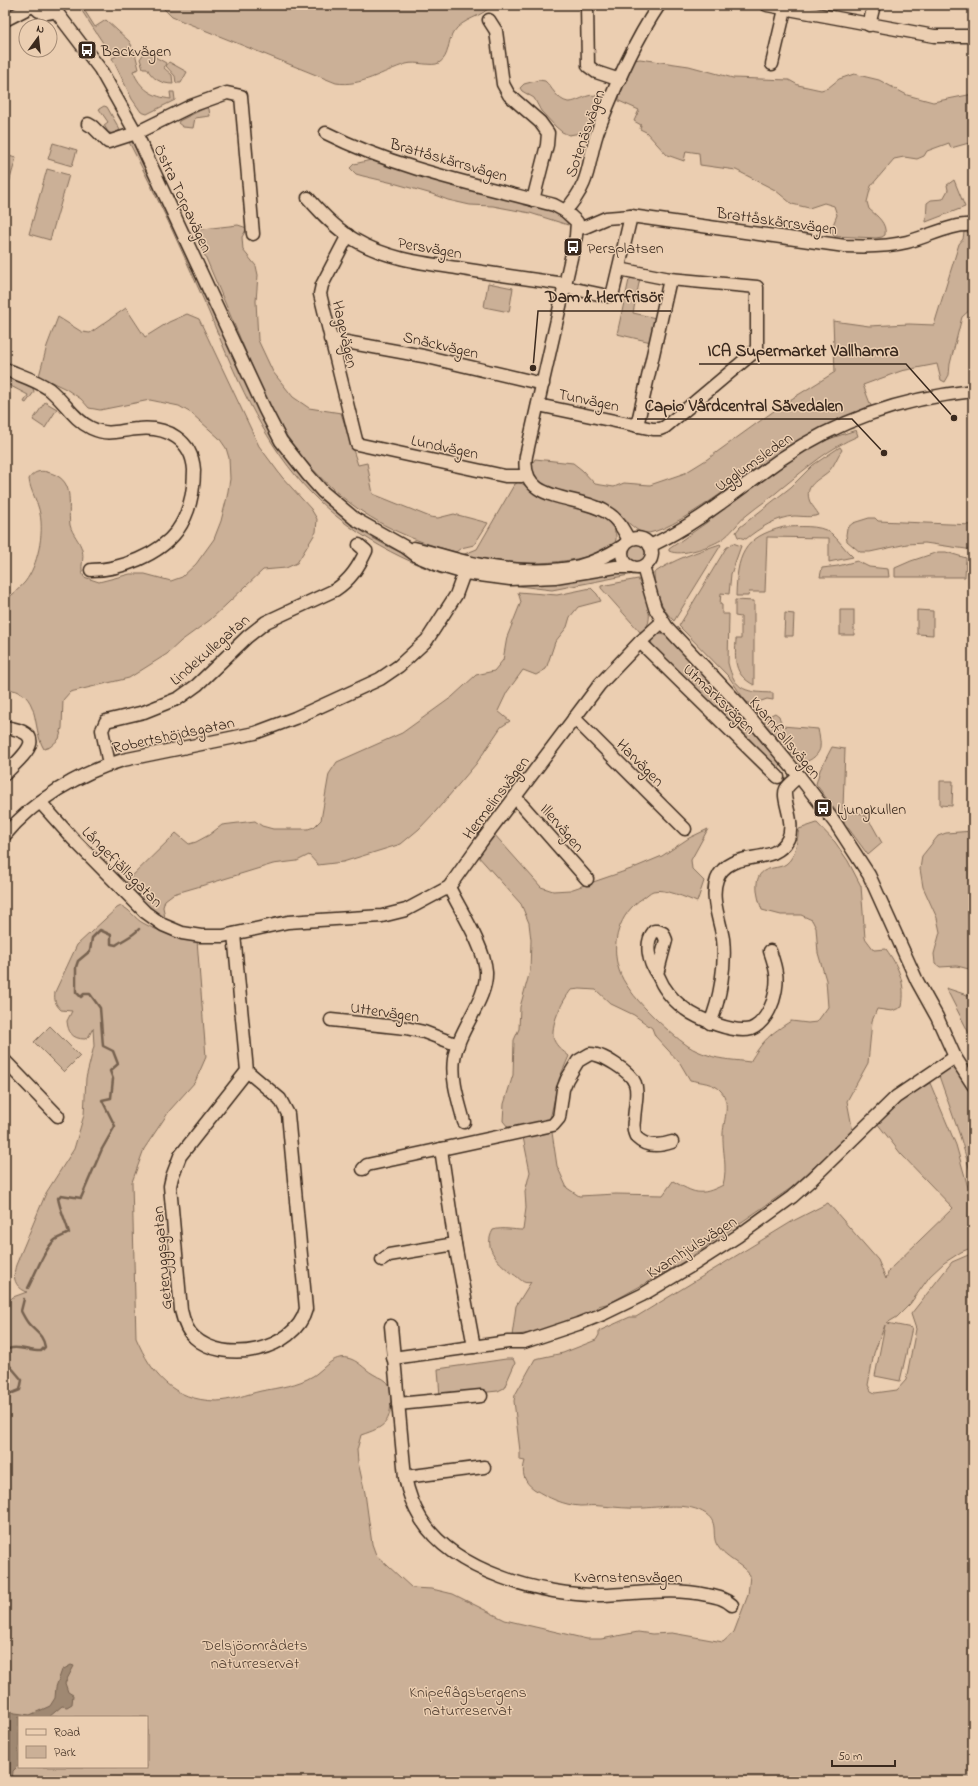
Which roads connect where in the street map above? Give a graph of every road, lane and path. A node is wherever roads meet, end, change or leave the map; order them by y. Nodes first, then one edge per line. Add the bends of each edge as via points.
1 (34, 5) edge
2 (587, 5) edge
3 (659, 5) edge
4 (767, 5) edge
5 (874, 5) edge
6 (785, 7) edge
7 (57, 8) edge
8 (5, 20) edge
9 (489, 20) dead end
10 (869, 25) junction
11 (973, 36) edge
12 (772, 64) dead end
13 (620, 80) junction
14 (88, 124) dead end
15 (136, 133) junction
16 (326, 133) dead end
17 (308, 198) dead end
18 (534, 200) junction
19 (565, 211) junction
20 (630, 216) junction
21 (973, 225) edge
22 (577, 228) junction
23 (253, 234) dead end
24 (348, 236) junction
25 (619, 269) junction
26 (670, 279) junction
27 (565, 285) junction
28 (330, 338) junction
29 (5, 369) edge
30 (543, 384) junction
31 (973, 391) edge
32 (538, 405) junction
33 (637, 426) junction
34 (357, 444) joint
35 (527, 474) junction
36 (626, 543) junction
37 (359, 545) dead end
38 (650, 546) junction
39 (467, 567) junction
40 (637, 567) junction
41 (91, 570) dead end
42 (662, 622) junction
43 (640, 642) junction
44 (574, 718) junction
45 (5, 727) edge
46 (109, 764) junction
47 (5, 774) edge
48 (799, 776) junction
49 (778, 777) dead end
50 (515, 797) junction
51 (40, 802) junction
52 (685, 829) dead end
53 (5, 835) edge
54 (587, 879) dead end
55 (449, 887) junction
56 (313, 919) joint
57 (234, 934) junction
58 (770, 951) dead end
59 (657, 974) dead end
60 (331, 1020) dead end
61 (710, 1023) junction
62 (458, 1045) junction
63 (955, 1057) junction
64 (5, 1061) edge
65 (247, 1071) junction
66 (973, 1085) edge
67 (58, 1116) dead end
68 (464, 1122) dead end
69 (672, 1142) dead end
70 (441, 1149) junction
71 (363, 1169) dead end
72 (455, 1244) junction
73 (382, 1260) dead end
74 (391, 1326) dead end
75 (474, 1347) junction
76 (393, 1358) junction
77 (481, 1396) dead end
78 (398, 1404) junction
79 (484, 1467) dead end
80 (405, 1477) junction
81 (732, 1605) dead end

1 - 7 street via 38,11 45,13
1 - 8 street
2 - 13 street via 588,66 596,72
3 - 13 street, Sotenäsvägen via 642,30
4 - 6 street
5 - 10 street
6 - 10 street
6 - 12 street
7 - 15 street, Östra Torpavägen via 100,69
9 - 18 street via 496,31 502,84 505,90 540,122 548,133
10 - 11 street via 934,36
13 - 19 street, Sotenäsvägen via 600,126 586,180 576,199
14 - 15 street via 108,142
15 - 23 street via 191,106 227,93 241,96
15 - 39 street, Östra Torpavägen via 281,441 323,492 355,519 417,556 451,569
16 - 18 street, Brattåskärrsvägen via 346,143 428,172
17 - 24 street, Persvägen via 325,217
18 - 19 street, Brattåskärrsvägen
19 - 22 street via 576,222
20 - 21 street, Brattåskärrsvägen via 867,247 905,242
20 - 22 street, Brattåskärrsvägen via 606,218
20 - 25 street
22 - 27 street
24 - 27 street, Persvägen via 375,250 406,260
24 - 28 street, Hagevägen via 320,290
25 - 26 street
25 - 27 street via 613,292 608,296
26 - 33 street
26 - 33 street, Tunvägen via 757,287 758,344 755,351 666,426 656,430
27 - 30 street
28 - 30 street, Snäckvägen
28 - 34 street, Hagevägen
29 - 41 street via 48,389 80,421 90,427 113,434 138,429 158,430 176,437 190,451 193,465 192,490 186,514 176,532 162,546 138,559 106,569
30 - 32 street
31 - 38 street, Ugglumsleden via 893,406 828,431 781,459 696,522
32 - 33 street, Tunvägen
32 - 35 street via 526,456
34 - 35 street, Lundvägen via 505,476
35 - 36 street via 541,491 606,512 618,522
36 - 38 street via 637,538
36 - 39 street via 599,559 579,566 508,569
36 - 40 street via 621,553 623,560
37 - 46 street, Lindekullegatan via 366,551 357,569 344,584 284,612 257,628 197,685 179,698 144,712 106,721 102,730
38 - 40 street via 651,560
39 - 40 street via 496,578 537,579 616,567
39 - 46 street, Robertshöjdsgatan via 452,602 427,640 399,666 380,679 295,718 255,733
40 - 42 street, Kvarnfallsvägen
42 - 43 street, Hermelinsvägen
42 - 48 street, Kvarnfallsvägen via 739,704
43 - 44 street, Hermelinsvägen via 600,684
43 - 49 street, Utmarksvägen
44 - 50 street, Hermelinsvägen
44 - 52 street, Harvägen
45 - 47 street via 25,732 30,744 28,751
46 - 51 street, Robertshöjdsgatan
48 - 61 street via 785,793 791,825 788,839 784,844 772,854 735,861 724,868 718,877 715,896 723,940 722,973 716,1008
48 - 63 street, Kvarnfallsvägen via 836,824 869,875
50 - 54 street, Illervägen
50 - 55 street, Hermelinsvägen
51 - 53 street, Robertshöjdsgatan
51 - 57 street, Långefjällsgatan via 72,839 163,926 200,936
55 - 56 street, Hermelinsvägen via 416,906 394,914
55 - 62 street via 482,953 486,970 485,983
56 - 57 street, Långefjällsgatan
57 - 65 street
58 - 61 street via 777,968 777,982 769,1011 759,1025 741,1029
59 - 61 street via 664,987 685,1009
60 - 62 street, Uttervägen via 410,1029
62 - 68 street via 454,1059 454,1079
63 - 66 street, Kvarnfallsvägen
63 - 75 street, Kvarnhjulsvägen via 896,1097 792,1197 670,1280 578,1324 524,1342
64 - 67 street
65 - 65 street, Geteryggsgatan via 180,1156 170,1186 181,1310 184,1319 194,1337 210,1346 232,1351 259,1349 289,1336 297,1328 306,1309 288,1114 280,1099
69 - 70 street via 648,1144 637,1138 633,1127 636,1088 634,1080 629,1073 601,1056 590,1054 578,1061 567,1079 559,1118 553,1125
70 - 71 street via 367,1165
70 - 72 street
72 - 73 street via 389,1255
72 - 75 street
74 - 76 street, Kvarnstensvägen
75 - 76 street, Kvarnhjulsvägen
76 - 78 street, Kvarnstensvägen
77 - 78 street
78 - 80 street, Kvarnstensvägen
79 - 80 street
80 - 81 street, Kvarnstensvägen via 414,1505 432,1533 448,1548 471,1563 505,1578 545,1590 584,1595 668,1590 691,1592 725,1599

